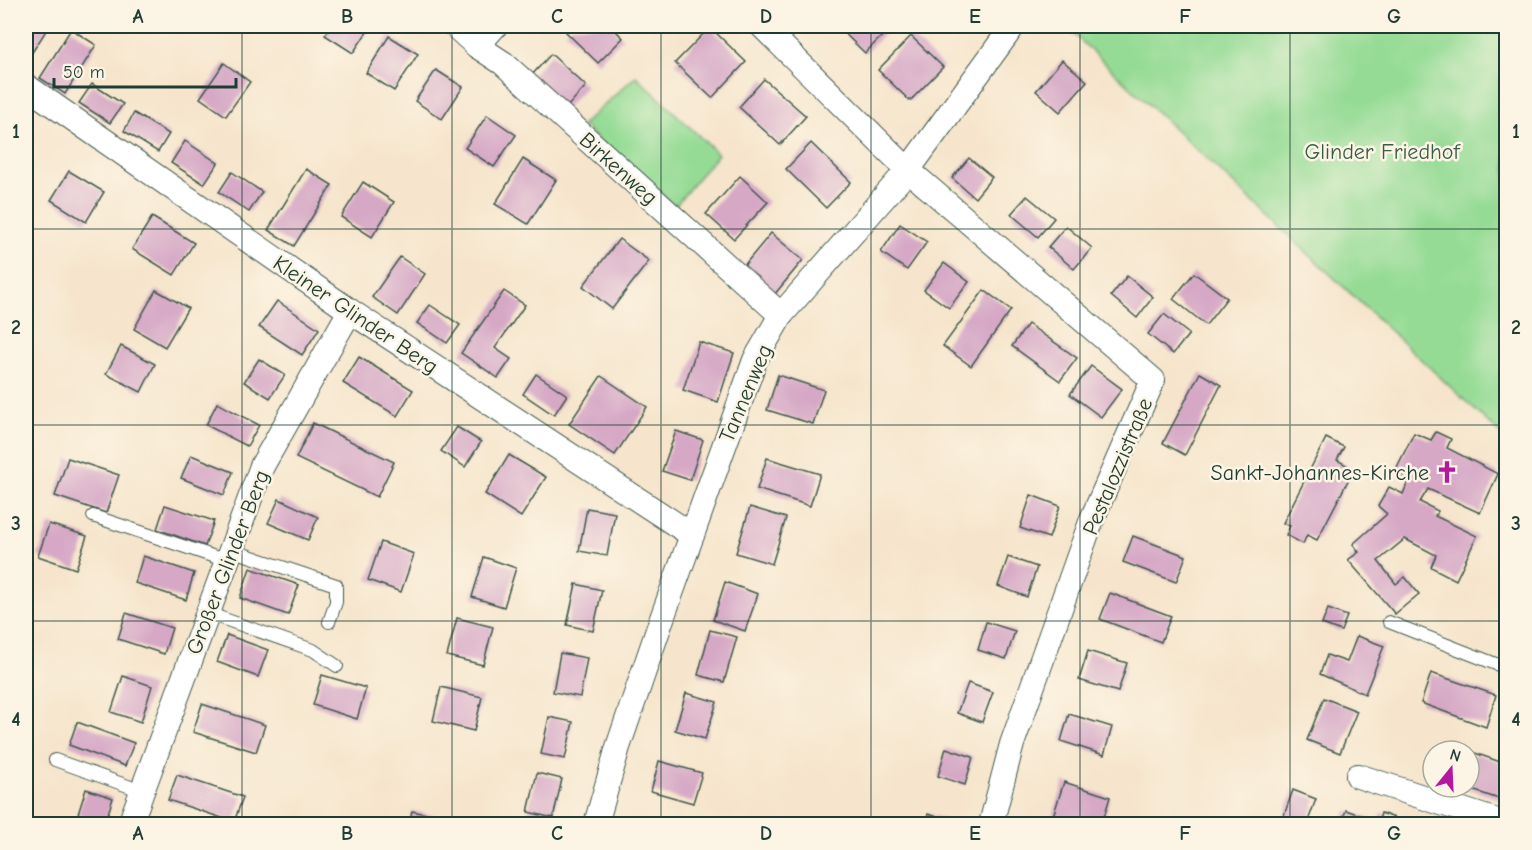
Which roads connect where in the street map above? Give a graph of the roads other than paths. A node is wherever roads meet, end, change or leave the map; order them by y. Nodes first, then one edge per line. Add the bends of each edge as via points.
1 (455, 26) edge
2 (495, 26) edge
3 (762, 26) edge
4 (1013, 26) edge
5 (477, 46) junction
6 (26, 86) edge
7 (908, 170) junction
8 (350, 311) junction
9 (781, 315) junction
10 (93, 516) dead end
11 (692, 535) junction
12 (229, 555) junction
13 (207, 613) junction
14 (329, 622) dead end
15 (1389, 622) dead end
16 (337, 666) dead end
17 (1506, 668) edge
18 (55, 760) dead end
19 (1358, 776) dead end
20 (142, 791) junction
21 (1506, 824) edge
22 (130, 825) edge
23 (596, 825) edge
24 (991, 825) edge

1 - 5 street, Birkenweg
2 - 5 street
3 - 7 street
4 - 7 street, Tannenweg
5 - 9 street, Birkenweg via 503,63
6 - 8 street, Kleiner Glinder Berg
7 - 9 street, Tannenweg
7 - 24 street, Pestalozzistraße via 1153,380 1092,519 1012,744
8 - 11 street, Kleiner Glinder Berg
8 - 12 street, Großer Glinder Berg via 261,466
9 - 11 street, Tannenweg via 755,360
10 - 12 lane
11 - 23 street, Tannenweg via 618,747
12 - 13 street, Großer Glinder Berg
12 - 14 lane via 336,585 336,602
13 - 16 lane via 313,650
13 - 20 street, Großer Glinder Berg
15 - 17 lane
18 - 20 lane
19 - 21 street
20 - 22 street, Großer Glinder Berg

